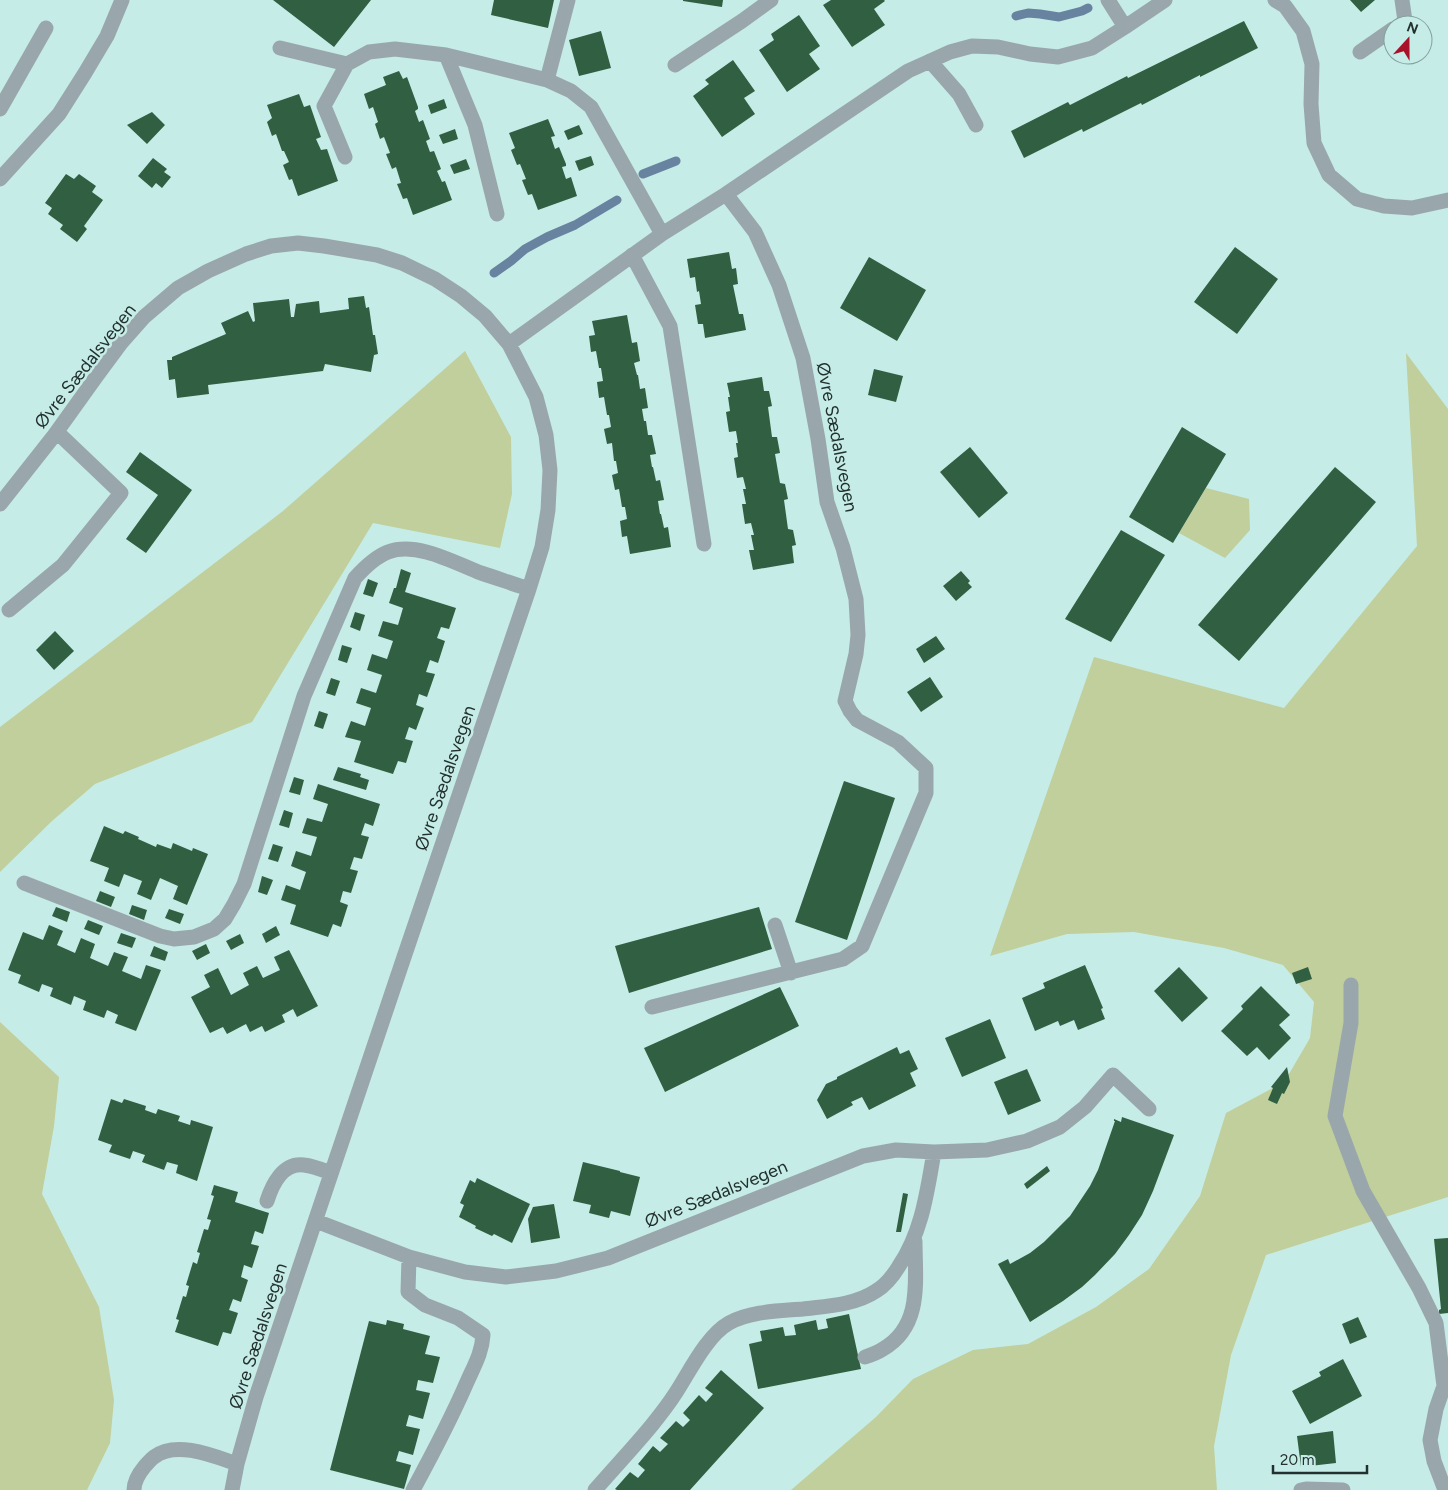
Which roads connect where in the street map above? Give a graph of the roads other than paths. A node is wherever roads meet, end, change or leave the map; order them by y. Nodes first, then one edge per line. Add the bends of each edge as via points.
1 (122, 0) edge
2 (568, 0) edge
3 (771, 0) edge
4 (1108, 0) edge
5 (1165, 0) edge
6 (1275, 0) edge
7 (1402, 0) edge
8 (1404, 15) edge
9 (1126, 27) junction
10 (46, 28) dead end
11 (1383, 36) edge
12 (280, 48) dead end
13 (1360, 52) dead end
14 (446, 55) junction
15 (930, 61) junction
16 (347, 64) junction
17 (675, 65) dead end
18 (547, 80) junction
19 (0, 109) edge
20 (976, 125) dead end
21 (345, 157) dead end
22 (0, 180) edge
23 (726, 194) junction
24 (1448, 200) edge
25 (497, 214) dead end
26 (662, 234) junction
27 (632, 255) junction
28 (509, 344) junction
29 (57, 432) junction
30 (0, 504) edge
31 (704, 544) dead end
32 (529, 589) junction
33 (9, 610) dead end
34 (24, 883) dead end
35 (775, 925) dead end
36 (791, 973) junction
37 (1351, 985) dead end
38 (652, 1007) dead end
39 (1149, 1108) dead end
40 (934, 1152) junction
41 (332, 1173) junction
42 (267, 1201) dead end
43 (316, 1221) junction
44 (915, 1239) junction
45 (409, 1257) junction
46 (865, 1357) dead end
47 (237, 1464) junction
48 (134, 1490) edge
49 (232, 1490) edge
50 (413, 1490) edge
51 (595, 1490) edge
52 (1300, 1490) edge
53 (1343, 1490) edge
54 (1445, 1490) edge

1 - 22 street via 107,36 59,114
2 - 18 street
3 - 17 street
4 - 9 street
5 - 9 street
6 - 24 street via 1285,6 1303,31 1312,64 1314,143 1329,176 1357,199 1384,206 1412,208
7 - 8 street
9 - 15 street via 1092,48 1058,57 972,46
10 - 19 street
11 - 13 street
12 - 16 street
14 - 16 street via 395,49 369,52
14 - 18 street
14 - 25 street via 475,125
15 - 20 street via 959,94
15 - 23 street via 908,71
16 - 21 street via 324,106
18 - 26 street via 571,91 591,107
23 - 26 street
23 - 36 street, Øvre Sædalsvegen via 755,232 779,285 803,358 827,502 856,599 858,636 845,701 857,720 898,742 926,768 926,793 862,946 843,959
26 - 27 street
27 - 28 street
27 - 31 street via 670,326
28 - 29 street, Øvre Sædalsvegen via 485,316 461,296 402,263 324,246 298,243 271,246 246,254 178,288 144,317
28 - 32 street, Øvre Sædalsvegen via 536,397 546,435 550,470 542,547
29 - 30 street, Øvre Sædalsvegen
29 - 33 street via 121,492 63,565
32 - 34 street via 420,550 388,552 363,569 355,578 304,696 244,884 225,919 214,929 194,937 174,939 160,936
32 - 41 street, Øvre Sædalsvegen
35 - 36 street
36 - 38 street
37 - 54 street via 1351,1023 1335,1116 1363,1191 1436,1322 1444,1386 1430,1440
39 - 40 street, Øvre Sædalsvegen via 1113,1075 1085,1107 1060,1127 1027,1142 987,1150
40 - 44 street
40 - 45 street, Øvre Sædalsvegen via 896,1150 862,1156 608,1258 556,1271 506,1277 465,1272
41 - 42 street via 304,1164 292,1166 275,1180
41 - 43 street, Øvre Sædalsvegen
43 - 45 street, Øvre Sædalsvegen
43 - 47 street, Øvre Sædalsvegen via 256,1397
44 - 46 street via 912,1315 894,1342
44 - 51 street via 891,1278 876,1291 837,1304 768,1312 729,1323 698,1356 652,1425
45 - 50 street via 408,1292 425,1306 458,1318 483,1335 482,1348 462,1394
47 - 48 street via 195,1450 173,1450 155,1456 142,1470
47 - 49 street, Øvre Sædalsvegen
52 - 53 street

